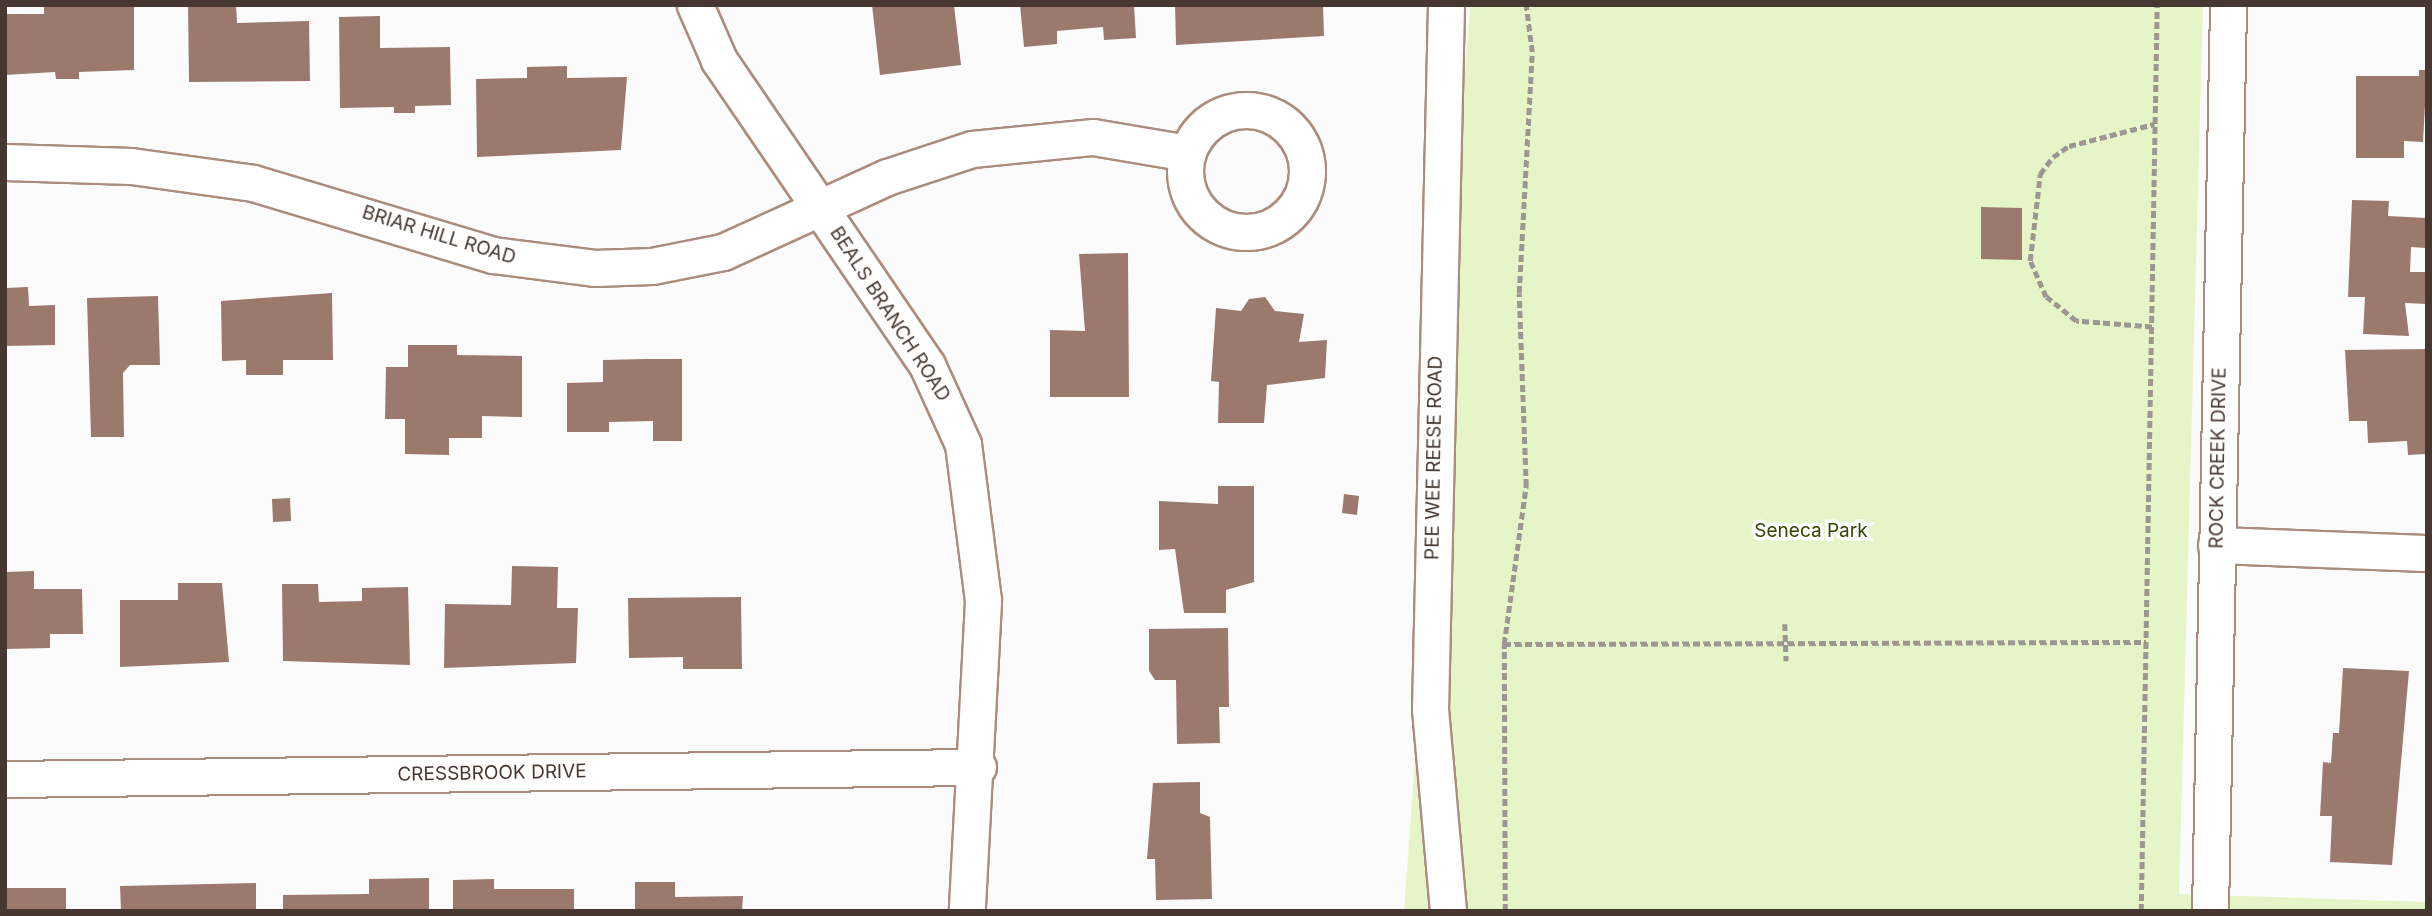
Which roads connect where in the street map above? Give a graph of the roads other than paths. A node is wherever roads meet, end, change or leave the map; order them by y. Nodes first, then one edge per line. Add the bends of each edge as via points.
1 (695, 5) edge
2 (1446, 5) edge
3 (2228, 5) edge
4 (1188, 153) dead end
5 (5, 162) edge
6 (820, 209) junction
7 (2216, 545) junction
8 (2427, 552) edge
9 (978, 767) junction
10 (5, 779) edge
11 (967, 911) edge
12 (1448, 911) edge
13 (2210, 911) edge

1 - 6 street, BEALS BRANCH ROAD via 719,60
2 - 12 street, PEE WEE REESE ROAD via 1430,709
3 - 7 street, ROCK CREEK DRIVE
4 - 6 street, BRIAR HILL ROAD via 1133,139 1027,140 972,149 887,177
5 - 6 street, BRIAR HILL ROAD via 131,166 254,183 493,254 594,268 652,266 723,252
6 - 9 street, BEALS BRANCH ROAD via 927,365 963,444 983,601
7 - 8 street
7 - 13 street, ROCK CREEK DRIVE
9 - 10 street, CRESSBROOK DRIVE
9 - 11 street, BEALS BRANCH ROAD

